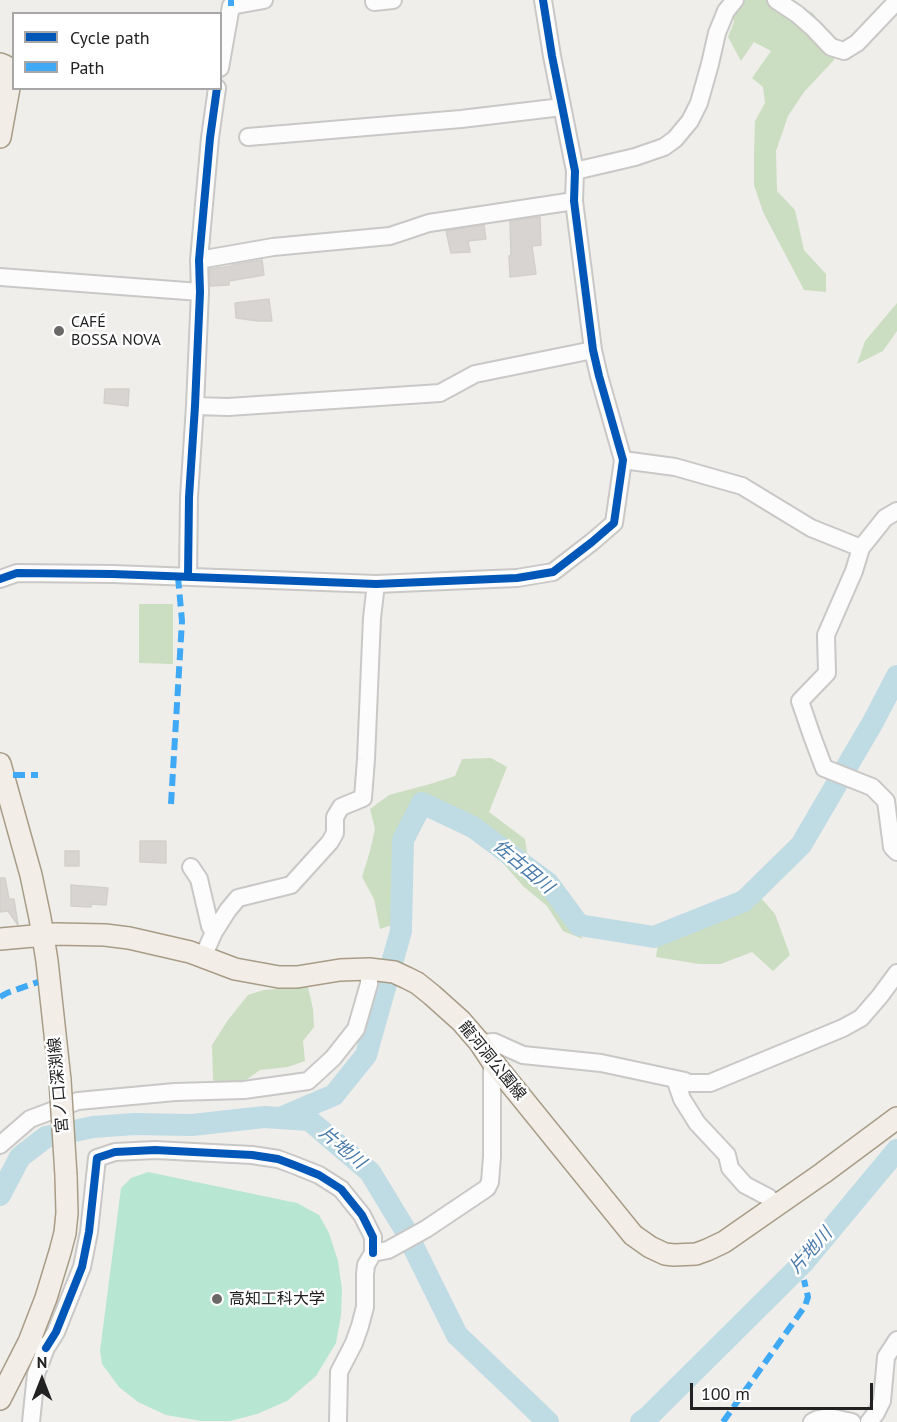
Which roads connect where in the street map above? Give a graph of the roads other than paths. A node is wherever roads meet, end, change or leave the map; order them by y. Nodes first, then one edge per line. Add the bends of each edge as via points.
1 (264, 0) edge
2 (374, 0) edge
3 (393, 0) edge
4 (543, 0) edge
5 (735, 0) edge
6 (776, 0) edge
7 (897, 1) edge
8 (222, 57) edge
9 (0, 64) edge
10 (217, 90) edge
11 (562, 107) junction
12 (0, 137) edge
13 (248, 138) dead end
14 (574, 171) junction
15 (574, 201) junction
16 (199, 260) junction
17 (0, 277) edge
18 (200, 292) junction
19 (593, 350) junction
20 (195, 406) junction
21 (623, 460) junction
22 (897, 511) edge
23 (861, 548) junction
24 (188, 577) junction
25 (0, 579) edge
26 (376, 584) junction
27 (0, 764) edge
28 (897, 852) edge
29 (190, 867) dead end
30 (214, 932) junction
31 (42, 935) junction
32 (0, 939) edge
33 (203, 957) junction
34 (374, 969) junction
35 (897, 973) edge
36 (480, 1043) junction
37 (492, 1061) junction
38 (675, 1079) junction
39 (897, 1118) edge
40 (0, 1145) edge
41 (776, 1205) junction
42 (380, 1251) junction
43 (897, 1340) edge
44 (37, 1345) junction
45 (0, 1399) edge
46 (31, 1422) edge
47 (338, 1422) edge
48 (812, 1422) edge
49 (852, 1422) edge
50 (869, 1422) edge

1 - 8 street via 231,6
2 - 3 street
4 - 11 street
5 - 14 street via 717,33 699,103 675,139 635,157
6 - 7 street via 831,47 844,51 857,43
9 - 12 main road via 11,77
10 - 16 street
11 - 13 street
11 - 14 street
14 - 15 street
15 - 16 street via 429,223 390,236 273,247
15 - 19 street
16 - 18 street
17 - 18 street
18 - 20 street
19 - 20 street via 475,374 440,393
19 - 21 street
20 - 24 street
21 - 23 street via 675,466 742,486 811,528
21 - 26 street via 614,523 553,572 517,578
22 - 23 street via 885,518
23 - 28 street via 826,635 827,673 801,701 824,768 872,787 886,801 892,847
24 - 25 street via 17,573
24 - 26 street
26 - 30 street via 363,798 341,807 330,842 291,885 238,898
27 - 31 main road, 宮ノ口深渕線 via 31,875
29 - 30 street via 199,879
30 - 33 street
31 - 32 main road, 龍河洞公園線
31 - 33 main road, 龍河洞公園線 via 129,938
31 - 44 main road, 宮ノ口深渕線, bridge via 60,1080 67,1213
33 - 34 main road, 龍河洞公園線 via 235,969 279,977
34 - 36 main road, 龍河洞公園線 via 394,972 417,983
34 - 40 street via 356,1029 308,1082 78,1101 30,1119
35 - 38 street via 861,1018 843,1028 710,1083
36 - 37 main road, 龍河洞公園線
36 - 38 street via 495,1042 523,1056 600,1063
37 - 41 main road, 龍河洞公園線 via 633,1235 650,1247 665,1254 696,1254 724,1242
37 - 42 street via 492,1157 487,1188 426,1229
38 - 41 street via 696,1123 727,1155 730,1168 745,1185
39 - 41 main road, 龍河洞公園線
42 - 44 street via 362,1215 341,1190 319,1175 278,1159 155,1150 115,1152 97,1158 82,1267 56,1332
42 - 47 street via 366,1265 360,1326 339,1372
43 - 50 street via 886,1357 882,1401
44 - 45 main road, 宮ノ口深渕線
44 - 46 street
48 - 49 street via 830,1417

